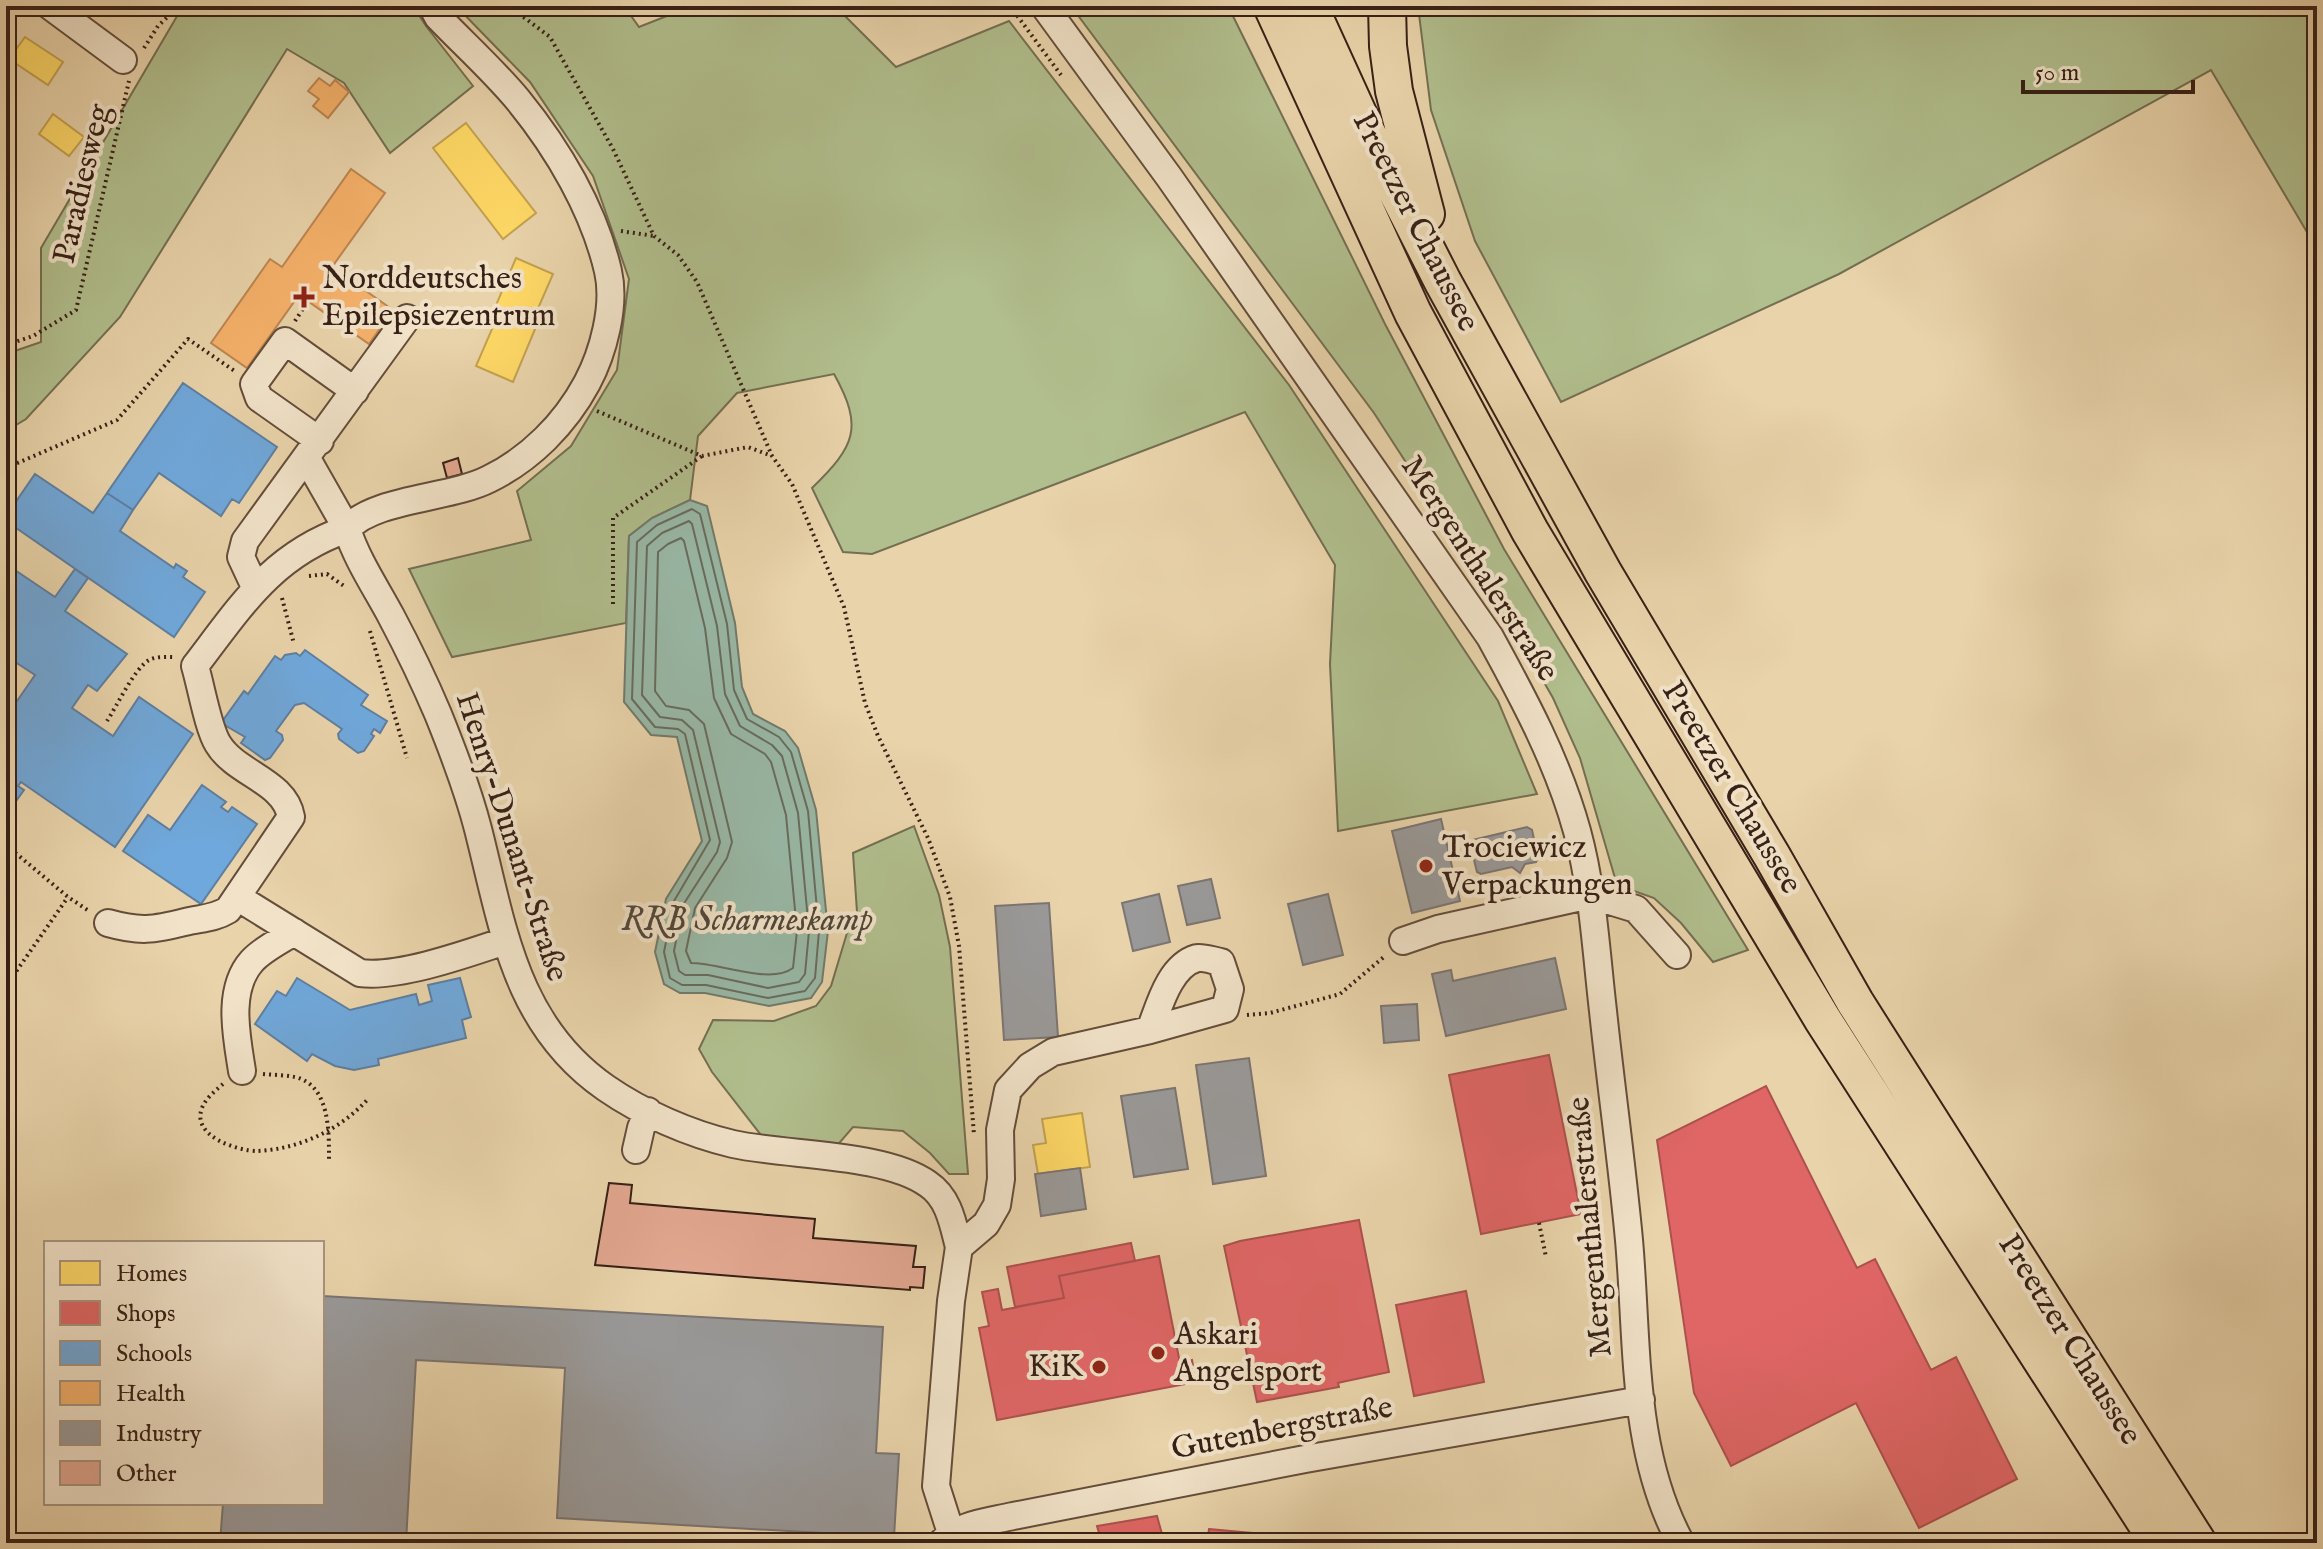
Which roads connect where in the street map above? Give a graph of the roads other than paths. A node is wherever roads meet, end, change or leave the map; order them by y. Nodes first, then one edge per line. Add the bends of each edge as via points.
1 (50, 6) edge
2 (432, 6) edge
3 (1044, 6) edge
4 (1272, 6) edge
5 (1309, 6) edge
6 (1387, 6) edge
7 (131, 64) road end
8 (1443, 282) junction
9 (407, 318) dead end
10 (355, 391) junction
11 (313, 449) junction
12 (347, 529) junction
13 (263, 581) junction
14 (1590, 895) junction
15 (237, 897) junction
16 (108, 923) road end
17 (294, 932) junction
18 (505, 941) junction
19 (1403, 941) road end
20 (1677, 955) dead end
21 (1150, 1030) junction
22 (242, 1071) road end
23 (648, 1111) junction
24 (636, 1150) dead end
25 (959, 1247) junction
26 (1641, 1400) junction
27 (946, 1538) edge
28 (1681, 1543) edge
29 (2159, 1543) edge
30 (2198, 1543) edge

1 - 7 street
2 - 12 street via 516,98 572,180 609,274 608,316 598,360 578,400 512,467 470,488 366,514
3 - 14 street, Mergenthalerstraße via 1490,637 1556,770 1577,831
4 - 29 highway, Preetzer Chaussee via 1413,313 1530,531 1823,1020
5 - 8 highway, Preetzer Chaussee
6 - 8 highway via 1402,132
8 - 30 highway, Preetzer Chaussee via 1603,572 1855,1002
9 - 10 street
10 - 11 street
10 - 11 street via 285,341 254,384 259,398
11 - 12 street, Henry-Dunant-Straße
11 - 13 street via 245,541 241,557
12 - 13 street via 299,551
12 - 18 street, Henry-Dunant-Straße via 420,673 459,768
13 - 15 street via 195,666 217,743 289,805 291,817
14 - 19 street
14 - 20 street via 1636,909
14 - 26 street, Mergenthalerstraße via 1629,1239
15 - 16 street via 213,919 148,931
15 - 17 street
17 - 18 street via 360,973 376,975
17 - 22 street via 251,962 243,978 236,1007
18 - 23 street, Henry-Dunant-Straße via 535,1013 555,1039 606,1088
21 - 21 street via 1225,1009 1230,989 1221,962 1199,957 1181,967
21 - 25 street via 1053,1052 1030,1066 1008,1090 1000,1130 997,1205 986,1224
23 - 24 street
23 - 25 street, Henry-Dunant-Straße via 733,1144 882,1165 910,1174 939,1194 951,1213
25 - 27 street via 936,1486
26 - 27 street, Gutenbergstraße via 1244,1470 999,1519
26 - 28 street, Mergenthalerstraße via 1652,1474

